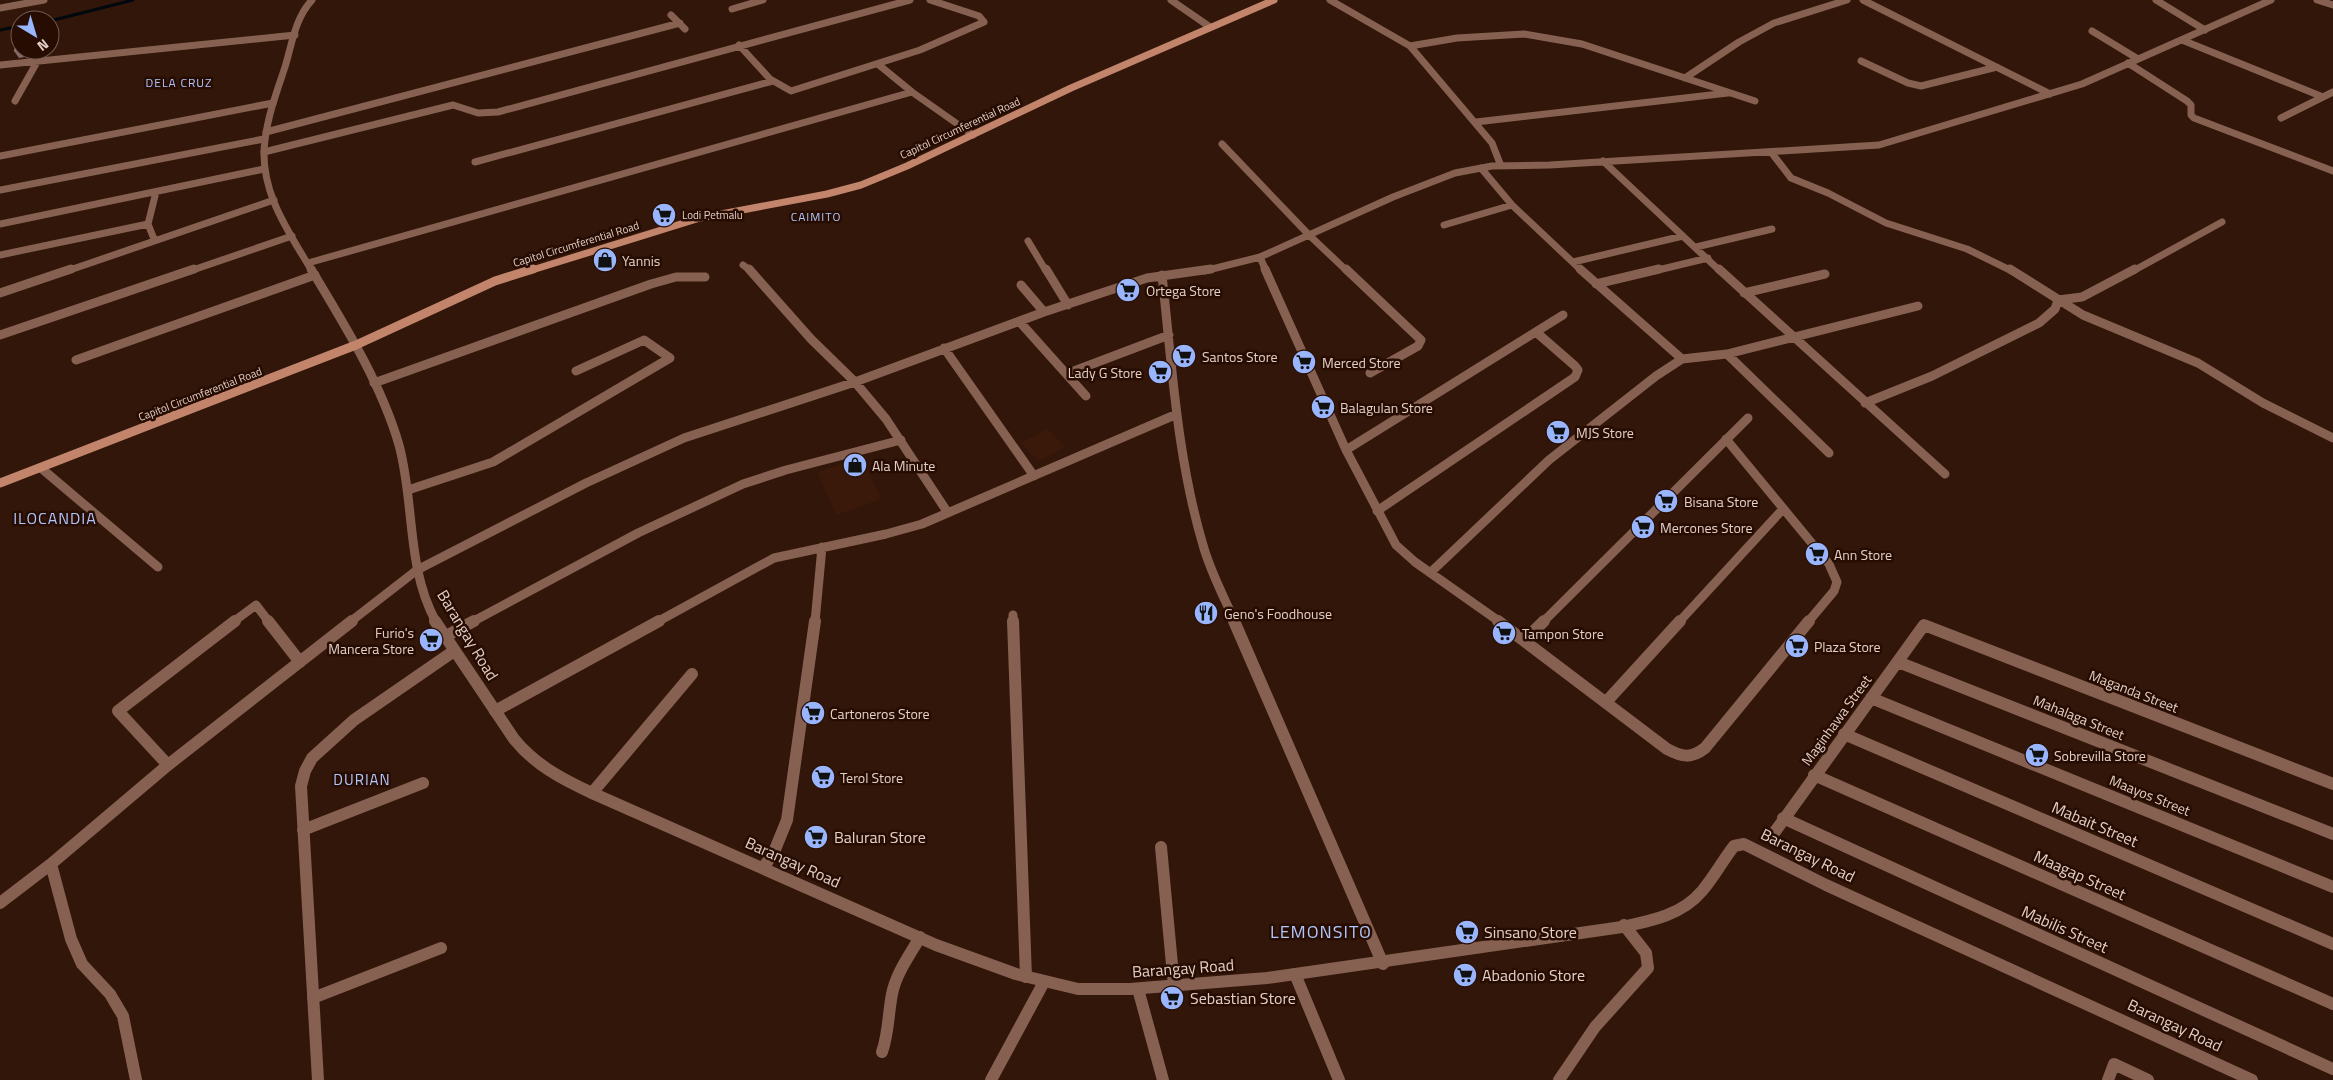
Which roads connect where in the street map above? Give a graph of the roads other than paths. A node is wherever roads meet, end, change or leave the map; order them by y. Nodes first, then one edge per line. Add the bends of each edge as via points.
1 (44, 0) edge
2 (312, 0) edge
3 (763, 0) edge
4 (910, 0) edge
5 (930, 0) edge
6 (1172, 0) edge
7 (1274, 0) edge
8 (1330, 0) edge
9 (1847, 0) edge
10 (1863, 0) edge
11 (2156, 0) edge
12 (2272, 0) edge
13 (2317, 0) edge
14 (37, 1) edge
15 (2333, 5) edge
16 (0, 8) edge
17 (732, 9) dead end
18 (671, 15) dead end
19 (1210, 27) junction
20 (2205, 30) junction
21 (2092, 31) dead end
22 (295, 35) junction
23 (2182, 40) junction
24 (739, 46) junction
25 (1410, 46) junction
26 (2138, 59) junction
27 (1861, 61) dead end
28 (37, 62) junction
29 (2128, 63) junction
30 (0, 65) edge
31 (879, 65) junction
32 (1997, 67) junction
33 (1685, 78) junction
34 (773, 81) junction
35 (912, 92) junction
36 (2333, 92) edge
37 (1729, 93) junction
38 (2050, 94) junction
39 (2323, 97) junction
40 (15, 101) dead end
41 (1755, 101) dead end
42 (273, 103) junction
43 (2281, 118) dead end
44 (1476, 122) junction
45 (265, 135) junction
46 (973, 135) junction
47 (1222, 144) dead end
48 (264, 152) junction
49 (1771, 152) junction
50 (0, 156) edge
51 (1604, 161) junction
52 (475, 162) dead end
53 (1501, 166) junction
54 (1480, 168) junction
55 (264, 169) junction
56 (2333, 171) edge
57 (0, 190) edge
58 (156, 192) junction
59 (274, 200) junction
60 (1512, 204) junction
61 (2222, 222) dead end
62 (0, 224) edge
63 (148, 224) junction
64 (1444, 225) dead end
65 (1772, 229) dead end
66 (1309, 235) junction
67 (292, 236) junction
68 (1683, 236) junction
69 (154, 239) junction
70 (1028, 241) dead end
71 (1696, 247) junction
72 (0, 255) edge
73 (1260, 257) junction
74 (1708, 258) junction
75 (1573, 262) junction
76 (308, 263) junction
77 (742, 265) dead end
78 (1825, 274) dead end
79 (315, 275) junction
80 (1162, 275) junction
81 (705, 277) dead end
82 (1021, 284) dead end
83 (1596, 284) junction
84 (0, 293) edge
85 (1744, 293) junction
86 (2058, 300) junction
87 (1068, 305) junction
88 (1918, 306) dead end
89 (1044, 312) junction
90 (1563, 315) dead end
91 (1019, 322) junction
92 (1536, 332) junction
93 (0, 334) edge
94 (1169, 335) junction
95 (1794, 338) junction
96 (356, 345) junction
97 (944, 348) junction
98 (1727, 354) junction
99 (1682, 359) junction
100 (76, 360) dead end
101 (576, 372) dead end
102 (1370, 373) dead end
103 (1066, 374) junction
104 (855, 382) junction
105 (374, 383) junction
106 (1086, 396) dead end
107 (1865, 403) junction
108 (1177, 414) junction
109 (1748, 418) dead end
110 (2333, 438) edge
111 (1726, 439) junction
112 (901, 440) junction
113 (1346, 450) junction
114 (1829, 453) dead end
115 (41, 468) junction
116 (1945, 474) dead end
117 (1034, 476) junction
118 (0, 484) edge
119 (408, 490) junction
120 (1783, 508) junction
121 (1376, 512) junction
122 (948, 513) junction
123 (822, 547) junction
124 (158, 567) dead end
125 (417, 570) junction
126 (1430, 573) junction
127 (1013, 615) dead end
128 (1924, 625) joint
129 (446, 636) junction
130 (1525, 640) junction
131 (454, 651) junction
132 (300, 662) junction
133 (1898, 662) junction
134 (692, 674) dead end
135 (1871, 698) junction
136 (1607, 701) junction
137 (495, 711) junction
138 (1844, 734) junction
139 (168, 765) junction
140 (1814, 775) junction
141 (423, 783) dead end
142 (2333, 784) edge
143 (592, 793) junction
144 (1783, 818) junction
145 (303, 830) junction
146 (1774, 833) dead end
147 (2333, 834) edge
148 (1161, 847) dead end
149 (51, 864) junction
150 (763, 868) junction
151 (2333, 887) edge
152 (0, 903) edge
153 (1624, 925) junction
154 (920, 938) junction
155 (2333, 944) edge
156 (441, 948) dead end
157 (1383, 964) junction
158 (1295, 974) junction
159 (1026, 977) junction
160 (1044, 982) junction
161 (1174, 986) junction
162 (1138, 989) junction
163 (313, 998) junction
164 (2333, 1004) edge
165 (882, 1052) dead end
166 (2333, 1069) edge
167 (136, 1080) edge
168 (318, 1080) edge
169 (991, 1080) edge
170 (1163, 1080) edge
171 (1340, 1080) edge
172 (1559, 1080) edge
173 (2108, 1080) edge
174 (2148, 1080) edge
175 (2252, 1080) edge

1 - 14 street
2 - 22 street, Barangay Road via 301,14
3 - 17 street
4 - 24 street
5 - 31 street via 979,16 984,22
6 - 19 street
7 - 19 main road, Capitol Circumferential Road
8 - 25 street
9 - 33 street via 1773,24
10 - 32 street
11 - 20 street
12 - 20 street
13 - 15 street
14 - 16 street
18 - 45 street via 682,26
19 - 46 main road, Capitol Circumferential Road
20 - 23 street
21 - 26 street
22 - 28 street
22 - 42 street, Barangay Road
23 - 26 street
23 - 39 street
24 - 34 street
24 - 48 street via 498,112 480,114 453,105
25 - 33 street via 1458,38 1524,34 1582,44
25 - 44 street
26 - 29 street
27 - 32 street via 1908,84 1921,86
28 - 30 street
28 - 40 street
29 - 38 street via 2082,84
29 - 56 street via 2187,101 2194,118
31 - 34 street via 791,91
31 - 35 street
32 - 38 street
33 - 37 street
34 - 52 street
35 - 46 street
35 - 76 street
36 - 39 street
37 - 41 street
37 - 44 street
38 - 49 street via 1879,145
39 - 43 street
42 - 45 street, Barangay Road
42 - 50 street
44 - 53 street via 1492,143
45 - 48 street, Barangay Road
45 - 57 street
46 - 96 main road, Capitol Circumferential Road via 900,169 846,189 700,218 524,271 472,291
47 - 66 street
48 - 55 street, Barangay Road
49 - 51 street
49 - 86 street via 1791,178 1886,222 1982,255 2026,278
51 - 53 street
51 - 68 street
53 - 54 street
54 - 60 street
54 - 66 street via 1444,177
55 - 58 street
55 - 59 street, Barangay Road
58 - 62 street
58 - 63 street
59 - 67 street, Barangay Road
59 - 69 street
60 - 64 street
60 - 75 street
61 - 86 street via 2092,293
63 - 69 street
63 - 72 street
65 - 71 street
66 - 73 street
66 - 102 street via 1421,340 1418,346
67 - 76 street, Barangay Road
67 - 93 street
68 - 71 street
68 - 75 street
69 - 84 street via 126,252
70 - 87 street
71 - 74 street
73 - 80 street via 1208,270
73 - 113 street
74 - 83 street
74 - 85 street
75 - 83 street
76 - 79 street, Barangay Road
77 - 104 street
78 - 85 street
79 - 96 street, Barangay Road
79 - 100 street
80 - 87 street
80 - 94 street
81 - 105 street via 676,277 651,284
82 - 89 street
83 - 99 street
85 - 95 street
86 - 107 street via 2055,309 2039,324 1932,376
86 - 110 street via 2104,324 2198,362 2263,403
87 - 89 street
88 - 95 street
89 - 91 street
90 - 92 street
91 - 97 street
91 - 103 street
92 - 113 street
92 - 121 street via 1575,366 1578,370 1575,377
94 - 103 street
94 - 108 street
95 - 98 street
95 - 107 street
96 - 105 street, Barangay Road
96 - 115 main road, Capitol Circumferential Road
97 - 104 street
97 - 117 street
98 - 99 street
98 - 114 street
99 - 126 street via 1549,460
101 - 119 street via 644,340 670,358 493,462
103 - 106 street
104 - 112 street
104 - 125 street via 684,438 586,483
105 - 119 street, Barangay Road via 401,453
107 - 116 street
108 - 117 street
108 - 157 street via 1198,525 1210,566
109 - 111 street
111 - 120 street
111 - 130 street
112 - 122 street
112 - 129 street via 786,470 701,502
113 - 121 street
115 - 118 main road, Capitol Circumferential Road
115 - 124 street
117 - 122 street
119 - 125 street, Barangay Road
120 - 136 street
120 - 136 street via 1832,569 1837,582 1834,591 1705,748 1696,756 1678,755
121 - 126 street via 1396,545
122 - 123 street via 895,533
123 - 137 street via 774,558 757,566
123 - 150 street via 817,608 787,820 774,852
125 - 129 street, Barangay Road via 426,599
125 - 132 street
126 - 130 street
127 - 159 street
128 - 133 street, Maginhawa Street
128 - 142 street, Maganda Street
129 - 131 street, Barangay Road
130 - 136 street
131 - 137 street, Barangay Road
131 - 145 street via 354,720 312,758 301,786
132 - 139 street
132 - 139 street via 256,605 118,711
133 - 135 street, Maginhawa Street
133 - 147 street, Mahalaga Street
134 - 143 street
135 - 138 street, Maginhawa Street
135 - 151 street, Maayos Street
137 - 143 street, Barangay Road via 536,762
138 - 140 street, Maginhawa Street
138 - 155 street, Mabait Street
139 - 149 street
140 - 144 street, Maginhawa Street
140 - 164 street, Maagap Street
141 - 145 street
143 - 150 street, Barangay Road
144 - 146 street, Maginhawa Street
144 - 166 street, Mabilis Street
145 - 163 street
148 - 161 street
149 - 152 street
149 - 167 street via 71,939 82,964 110,994 123,1016
150 - 154 street, Barangay Road
153 - 157 street, Barangay Road
153 - 172 street via 1646,953 1648,968 1595,1027
153 - 175 street, Barangay Road via 1666,915 1690,904 1734,846 1744,844 1826,885
154 - 159 street, Barangay Road
154 - 165 street via 892,993 888,1034
156 - 163 street
157 - 158 street, Barangay Road
158 - 161 street, Barangay Road
158 - 171 street
159 - 160 street, Barangay Road
160 - 162 street, Barangay Road via 1105,991
160 - 169 street
161 - 162 street, Barangay Road
162 - 170 street
163 - 168 street
173 - 174 street via 2114,1064

